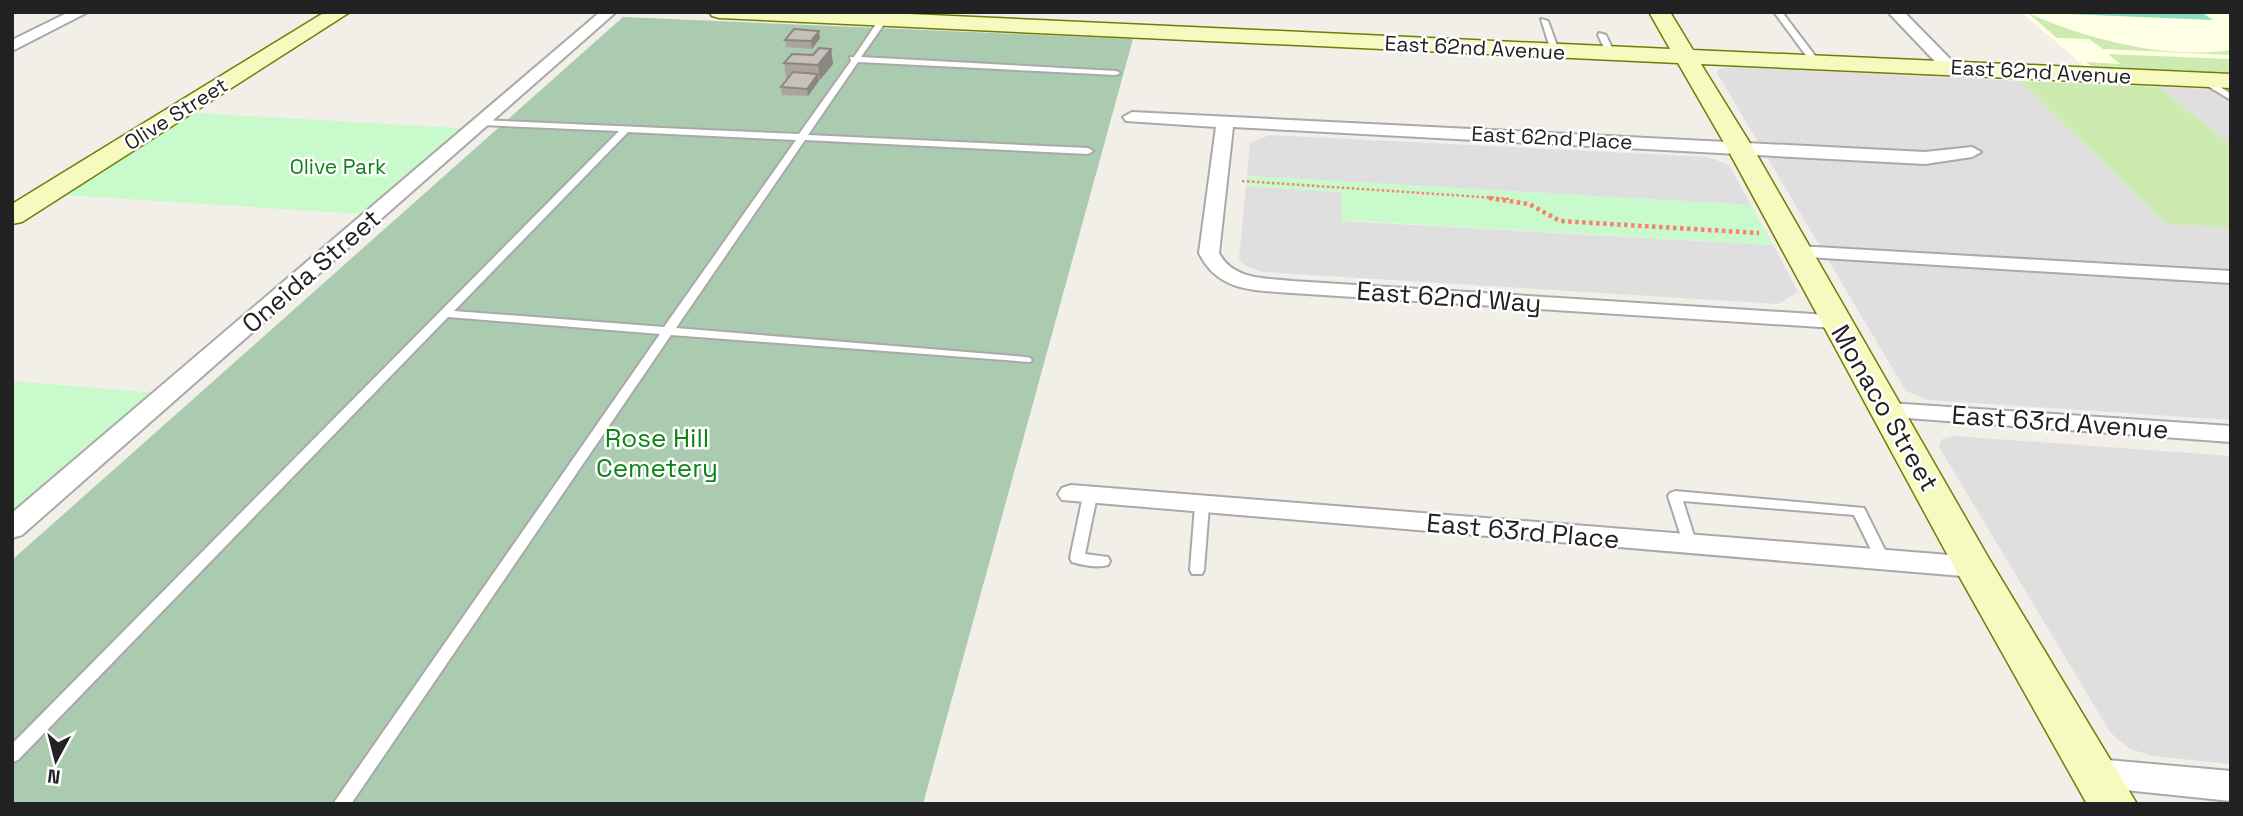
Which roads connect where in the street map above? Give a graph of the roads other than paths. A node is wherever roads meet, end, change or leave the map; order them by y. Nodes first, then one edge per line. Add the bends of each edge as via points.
1 (81, 12) edge
2 (340, 12) edge
3 (609, 12) edge
4 (719, 12) edge
5 (1659, 12) edge
6 (1778, 12) edge
7 (1895, 12) edge
8 (883, 20) junction
9 (1544, 21) dead end
10 (12, 46) edge
11 (1555, 51) junction
12 (1687, 57) junction
13 (853, 59) junction
14 (1816, 63) junction
15 (1950, 68) junction
16 (1116, 74) dead end
17 (2204, 80) junction
18 (2231, 81) edge
19 (2231, 98) edge
20 (1132, 117) dead end
21 (1225, 121) junction
22 (482, 122) junction
23 (626, 129) junction
24 (800, 136) junction
25 (1740, 148) junction
26 (1088, 151) dead end
27 (1972, 152) dead end
28 (12, 216) edge
29 (1793, 243) junction
30 (2231, 277) edge
31 (443, 313) junction
32 (1835, 321) junction
33 (668, 332) junction
34 (1026, 360) dead end
35 (1889, 411) junction
36 (2231, 434) edge
37 (1080, 495) joint
38 (1202, 505) junction
39 (12, 528) edge
40 (1690, 545) junction
41 (1883, 560) junction
42 (1103, 561) dead end
43 (1975, 567) junction
44 (1197, 570) dead end
45 (12, 755) edge
46 (2096, 773) junction
47 (2231, 786) edge
48 (341, 804) edge
49 (2113, 804) edge

1 - 10 street
2 - 28 street, Olive Street
3 - 22 street, Oneida Street
4 - 8 street, East 62nd Avenue
5 - 12 street, Monaco Street
6 - 14 lane
7 - 15 street
8 - 11 street, East 62nd Avenue
8 - 13 lane
9 - 11 lane
11 - 12 street, East 62nd Avenue via 1606,45
12 - 14 street, East 62nd Avenue
12 - 25 street, Monaco Street
13 - 16 lane
13 - 24 lane
14 - 15 street, East 62nd Avenue
15 - 17 street, East 62nd Avenue
17 - 18 street, East 62nd Avenue
17 - 19 lane
20 - 21 street, East 62nd Place
21 - 25 street, East 62nd Place
21 - 32 street, East 62nd Way via 1209,253 1226,275 1247,282
22 - 23 lane
22 - 39 street, Oneida Street
23 - 24 lane
23 - 31 lane
24 - 26 lane
24 - 33 lane
25 - 27 street, East 62nd Place via 1925,158
25 - 29 street, Monaco Street
29 - 30 street
29 - 32 street, Monaco Street
31 - 33 lane
31 - 45 lane
32 - 35 street, Monaco Street
33 - 34 lane
33 - 48 lane
35 - 36 street, East 63rd Avenue
35 - 43 street, Monaco Street
37 - 38 street, East 63rd Place
37 - 42 lane via 1077,558
38 - 40 street, East 63rd Place
38 - 44 lane
40 - 41 street, East 63rd Place
40 - 41 lane via 1675,496 1859,511
41 - 43 street, East 63rd Place
43 - 46 street, Monaco Street
46 - 47 street
46 - 49 street, Monaco Street

